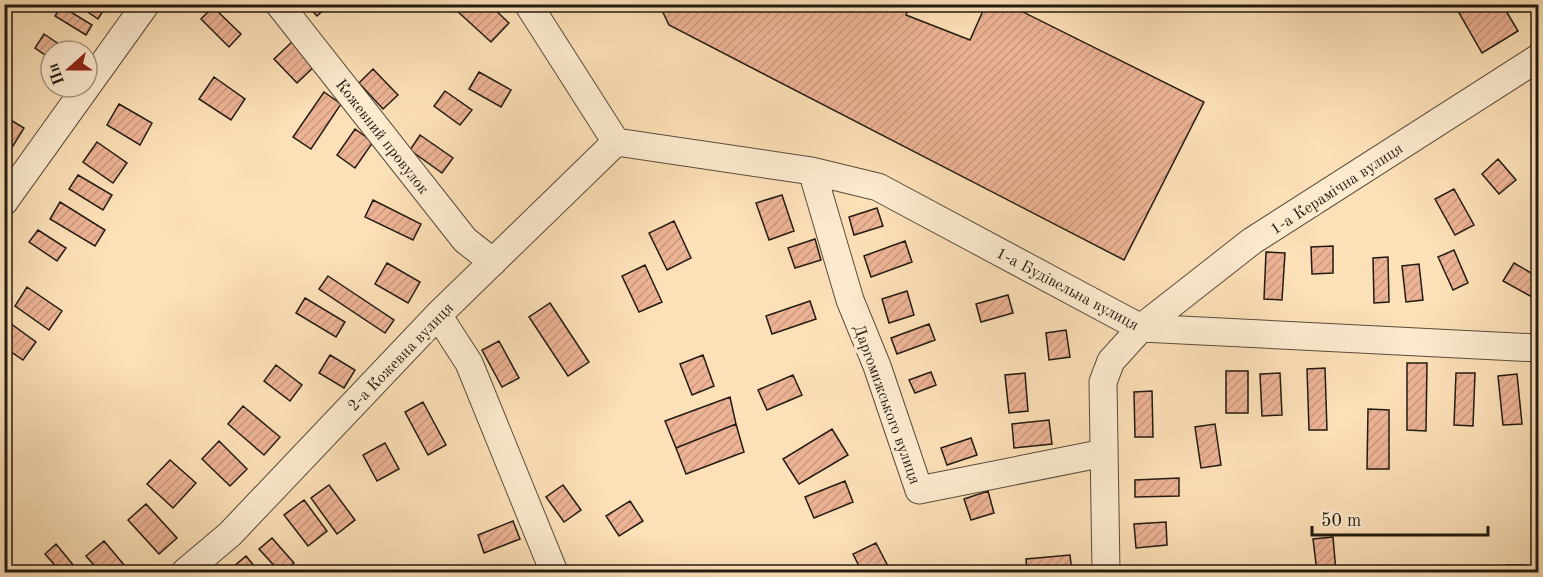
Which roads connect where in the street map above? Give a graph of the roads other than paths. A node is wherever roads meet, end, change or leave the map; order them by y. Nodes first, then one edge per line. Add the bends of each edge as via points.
1 (146, 4) edge
2 (279, 4) edge
3 (528, 4) edge
4 (1539, 58) edge
5 (616, 142) junction
6 (812, 171) junction
7 (4, 202) edge
8 (493, 262) junction
9 (438, 315) junction
10 (1141, 328) junction
11 (1539, 348) edge
12 (1104, 453) junction
13 (185, 573) edge
14 (554, 573) edge
15 (1106, 573) edge

1 - 7 street
2 - 8 street, Кожевний провулок via 465,240
3 - 5 street
4 - 10 street, 1-а Керамічна вулиця via 1252,241
5 - 6 street, 1-а Будівельна вулиця
5 - 8 street, 2-а Кожевна вулиця
6 - 10 street, 1-а Будівельна вулиця via 878,187
6 - 12 street, Даргомижського вулиця via 850,300 919,490
8 - 9 street, 2-а Кожевна вулиця
9 - 13 street, 2-а Кожевна вулиця via 230,534
9 - 14 street via 469,363
10 - 11 street, 1-а Будівельна вулиця
10 - 12 street, 1-а Керамічна вулиця via 1112,362 1103,382
12 - 15 street, 1-а Керамічна вулиця

